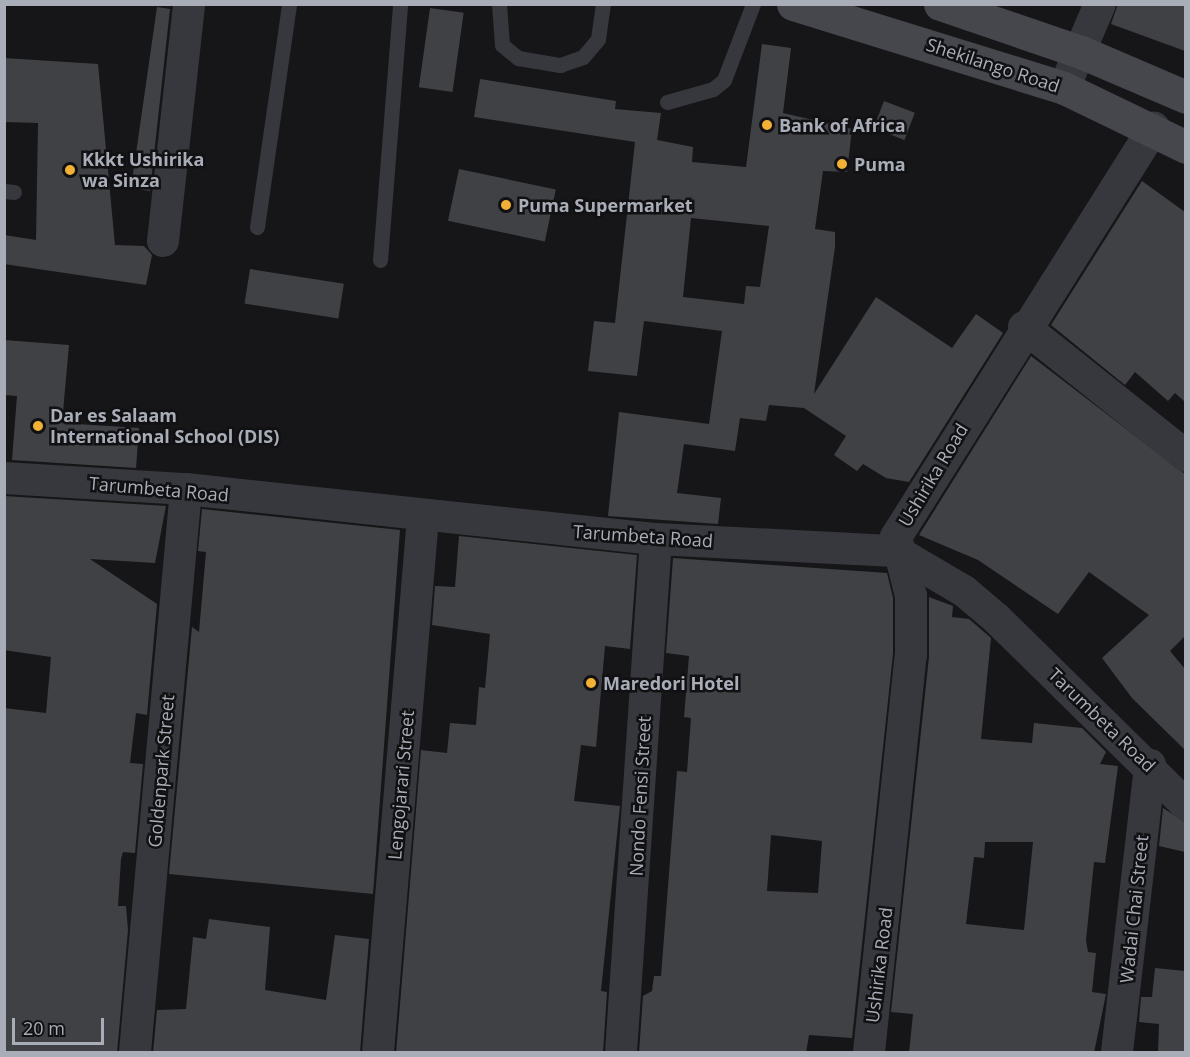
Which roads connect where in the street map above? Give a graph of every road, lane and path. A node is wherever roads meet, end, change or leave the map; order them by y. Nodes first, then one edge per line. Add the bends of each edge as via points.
1 (189, 4) edge
2 (289, 4) edge
3 (400, 4) edge
4 (499, 4) edge
5 (603, 4) edge
6 (753, 4) edge
7 (793, 4) edge
8 (940, 4) edge
9 (1100, 4) edge
10 (1082, 52) junction
11 (1065, 88) junction
12 (1185, 97) edge
13 (667, 102) dead end
14 (1154, 128) junction
15 (1185, 147) edge
16 (257, 227) dead end
17 (163, 241) dead end
18 (380, 260) dead end
19 (1024, 327) junction
20 (1185, 456) edge
21 (4, 478) edge
22 (186, 489) junction
23 (423, 517) junction
24 (656, 539) junction
25 (896, 551) junction
26 (1150, 765) junction
27 (1185, 805) edge
28 (135, 1053) edge
29 (378, 1053) edge
30 (621, 1053) edge
31 (869, 1053) edge
32 (1117, 1053) edge

1 - 17 street
2 - 16 lane
3 - 18 lane
4 - 5 lane via 502,45 518,58 560,65 582,57 597,39
6 - 13 lane via 724,80 712,89
7 - 11 main road, Shekilango Road
8 - 10 main road
9 - 10 street
10 - 11 street
10 - 12 main road
11 - 14 main road, Shekilango Road
14 - 15 main road, Shekilango Road
14 - 19 street, Ushirika Road
19 - 20 street
19 - 25 street, Ushirika Road via 904,520
21 - 22 street, Tarumbeta Road
22 - 23 street, Tarumbeta Road
22 - 28 street, Goldenpark Street
23 - 24 street, Tarumbeta Road
23 - 29 street, Lengojarari Street
24 - 25 street, Tarumbeta Road
24 - 30 street, Nondo Fensi Street
25 - 26 street, Tarumbeta Road via 964,591
25 - 31 street, Ushirika Road via 911,596 910,675
26 - 27 street, Tarumbeta Road
26 - 32 street, Wadai Chai Street

